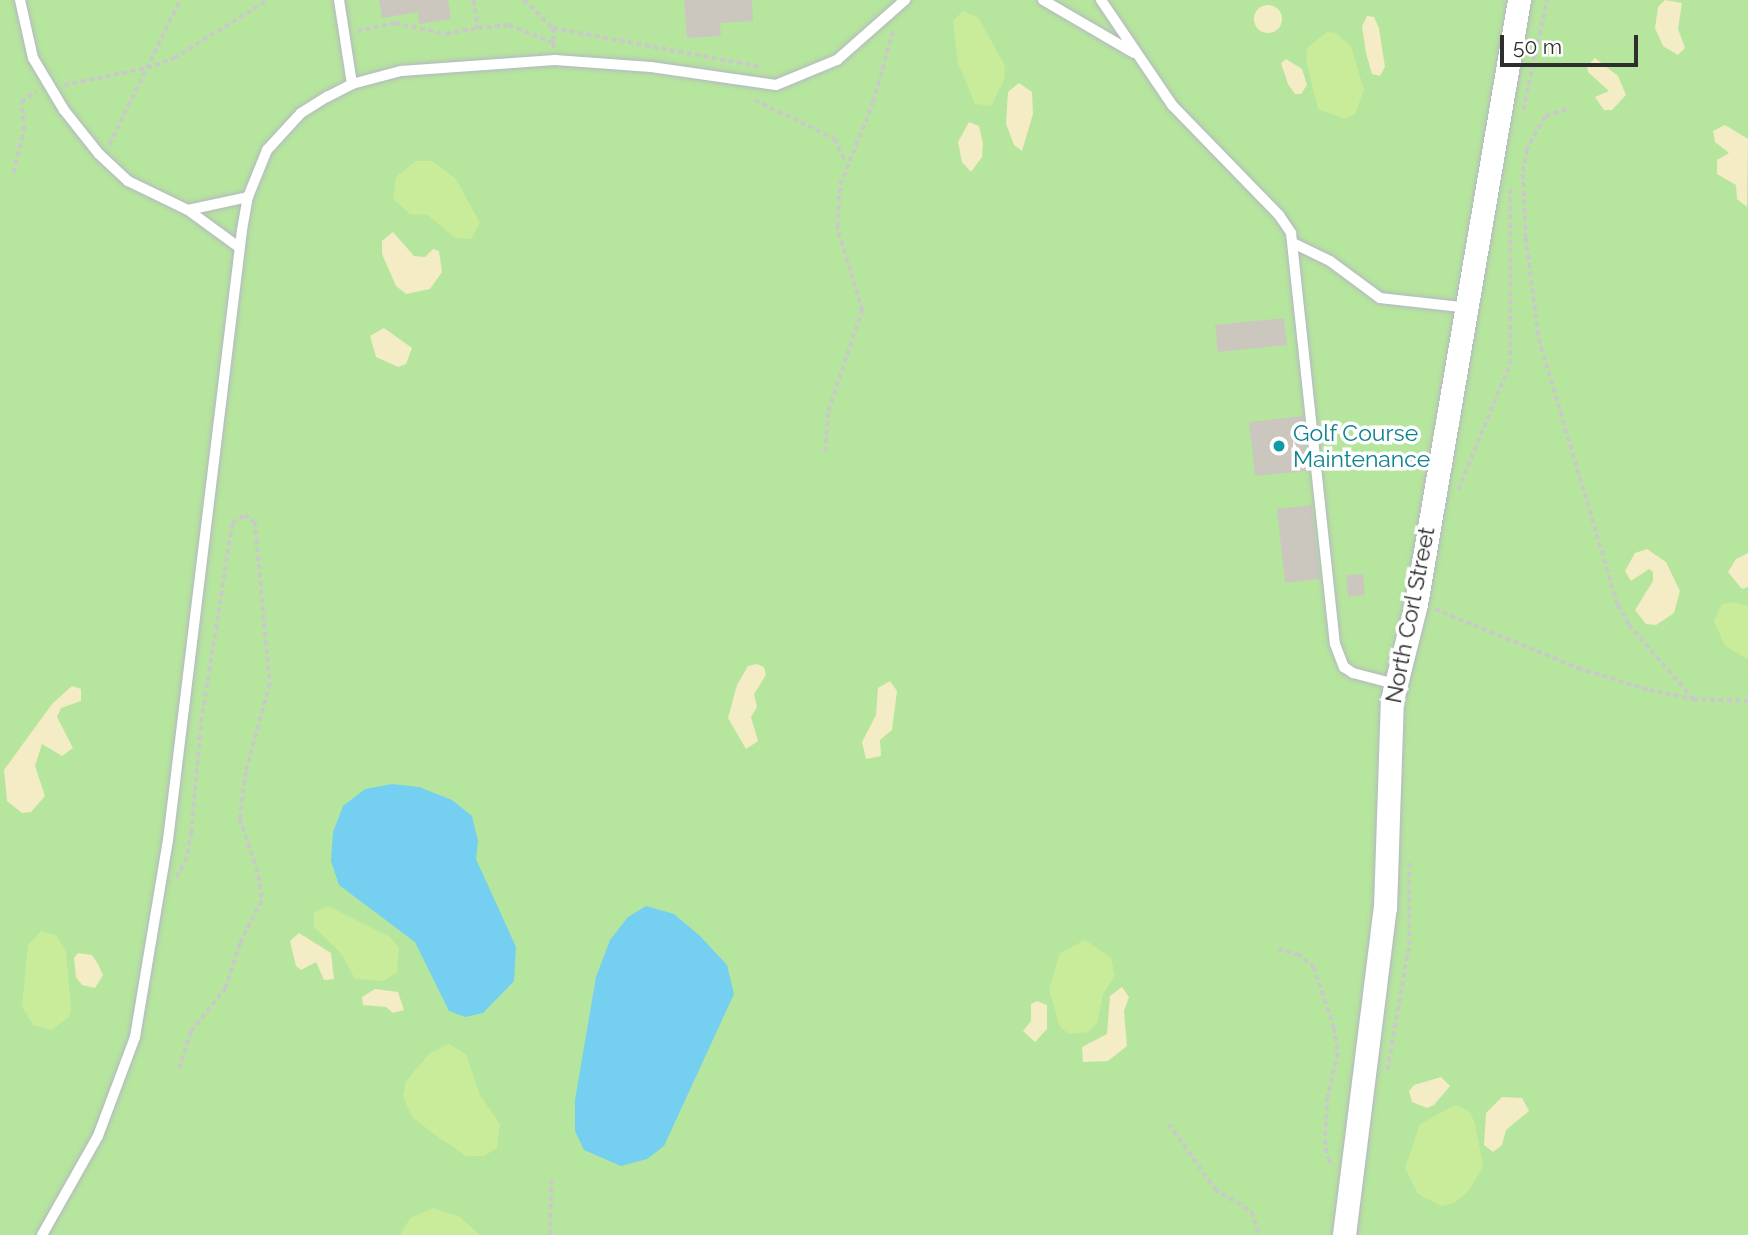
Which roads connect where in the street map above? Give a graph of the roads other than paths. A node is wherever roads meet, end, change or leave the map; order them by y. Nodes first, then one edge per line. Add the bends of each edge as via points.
1 (20, 0) edge
2 (339, 0) edge
3 (905, 0) edge
4 (1043, 0) edge
5 (1101, 0) edge
6 (1519, 0) edge
7 (1136, 54) junction
8 (352, 84) junction
9 (247, 197) junction
10 (188, 210) junction
11 (1295, 244) junction
12 (240, 248) junction
13 (1469, 308) junction
14 (1395, 684) junction
15 (42, 1235) edge
16 (1344, 1235) edge

1 - 10 lane via 26,37 49,88 73,124 118,173
2 - 8 lane
3 - 8 lane via 837,61 776,85 651,67 555,60 401,72
4 - 7 lane
5 - 7 lane
6 - 13 street, North Corl Street
7 - 11 lane via 1172,104 1279,215
8 - 9 lane via 301,113 285,129 262,160
9 - 10 lane
9 - 12 lane
10 - 12 lane
11 - 13 lane via 1330,261 1380,298
11 - 14 lane via 1335,644 1344,667
12 - 15 lane via 160,887 137,1024 98,1136
13 - 14 street, North Corl Street via 1429,603
14 - 16 street, North Corl Street via 1387,755 1385,908

